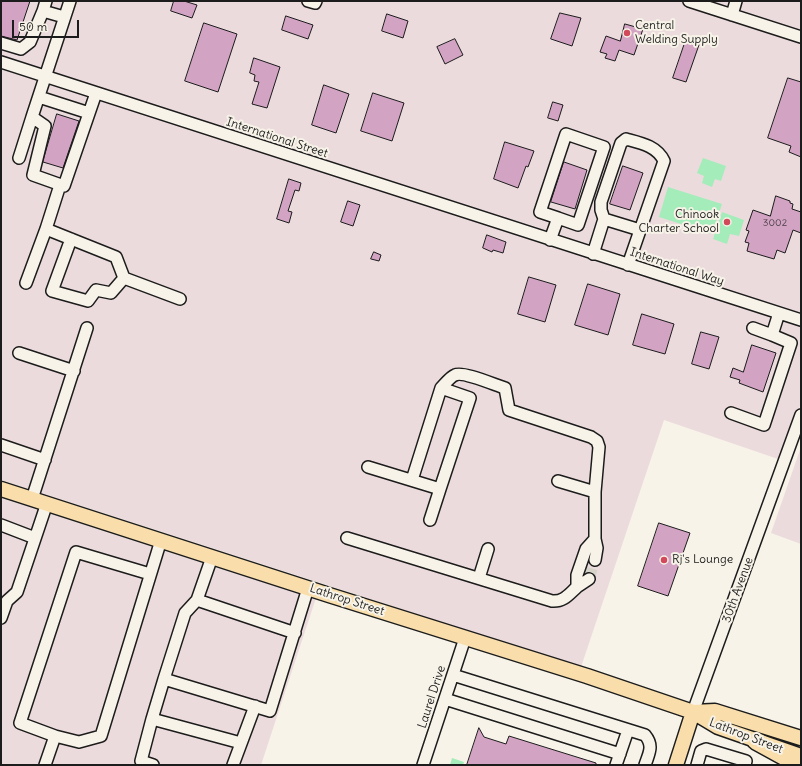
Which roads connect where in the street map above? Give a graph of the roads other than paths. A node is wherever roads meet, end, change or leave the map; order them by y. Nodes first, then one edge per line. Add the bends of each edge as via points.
1 (70, 1) edge
2 (308, 1) edge
3 (316, 1) edge
4 (689, 1) edge
5 (736, 1) edge
6 (45, 6) edge
7 (732, 15) junction
8 (64, 17) junction
9 (801, 37) edge
10 (1, 43) edge
11 (1, 62) edge
12 (45, 77) junction
13 (96, 93) junction
14 (39, 96) junction
15 (89, 113) junction
16 (32, 117) junction
17 (19, 158) dead end
18 (60, 185) junction
19 (558, 218) junction
20 (604, 219) junction
21 (46, 229) junction
22 (640, 230) junction
23 (71, 239) junction
24 (548, 239) junction
25 (593, 254) junction
26 (628, 265) junction
27 (124, 278) junction
28 (26, 283) dead end
29 (180, 299) dead end
30 (779, 313) junction
31 (801, 320) edge
32 (87, 328) dead end
33 (753, 328) dead end
34 (772, 335) junction
35 (19, 353) dead end
36 (74, 370) junction
37 (441, 388) junction
38 (731, 413) dead end
39 (801, 415) edge
40 (1, 445) edge
41 (44, 460) junction
42 (368, 467) dead end
43 (412, 480) junction
44 (558, 481) dead end
45 (1, 489) edge
46 (440, 489) junction
47 (595, 492) junction
48 (32, 499) junction
49 (47, 503) junction
50 (430, 520) dead end
51 (1, 525) edge
52 (35, 538) junction
53 (347, 538) dead end
54 (595, 539) junction
55 (161, 540) junction
56 (488, 549) dead end
57 (212, 557) junction
58 (595, 560) tunnel mouth
59 (150, 574) junction
60 (479, 578) junction
61 (589, 579) tunnel mouth
62 (577, 587) junction
63 (308, 588) junction
64 (4, 600) edge
65 (197, 600) junction
66 (1, 618) edge
67 (295, 633) junction
68 (465, 638) junction
69 (453, 675) junction
70 (164, 680) junction
71 (445, 699) junction
72 (255, 706) junction
73 (693, 712) junction
74 (152, 719) junction
75 (628, 730) junction
76 (55, 736) junction
77 (801, 738) edge
78 (756, 741) junction
79 (241, 744) junction
80 (620, 754) junction
81 (801, 756) edge
82 (678, 764) edge
83 (45, 765) edge
84 (153, 765) edge
85 (233, 765) edge
86 (423, 765) edge
87 (616, 765) edge
88 (645, 765) edge
89 (697, 765) edge
90 (745, 765) edge
91 (795, 765) edge

1 - 8 street
2 - 3 street
4 - 7 street
5 - 7 street
6 - 8 street
6 - 10 street via 30,42 21,49
7 - 9 street
8 - 12 street
11 - 12 street, International Street
12 - 13 street, International Street
12 - 14 street
13 - 15 street
13 - 24 street, International Street
14 - 15 street
14 - 16 street
15 - 18 street via 64,186
16 - 17 street
16 - 18 street via 45,126 33,175
18 - 21 street
19 - 19 street via 578,225 604,147 566,134 540,212
19 - 24 street
20 - 22 street
20 - 22 street via 601,202 621,143 626,139 650,146 660,153 664,161
20 - 25 street
21 - 23 street
21 - 28 street
22 - 26 street
23 - 27 street via 116,257
23 - 27 street via 52,291 88,301 96,290 111,293
24 - 25 street, International Way
25 - 26 street, International Way
26 - 30 street, International Way
27 - 29 street
30 - 31 street, International Way
30 - 34 street
32 - 36 street
33 - 34 street
34 - 38 street via 791,343 764,425
35 - 36 street
36 - 41 street
37 - 43 street
37 - 46 street via 470,398
37 - 47 street via 460,374 504,388 509,410 597,441 599,447
39 - 73 street, 30th Avenue
40 - 41 street
41 - 48 street
42 - 43 street
43 - 46 street
44 - 47 street
45 - 48 main road, Lathrop Street
46 - 50 street
47 - 54 street
48 - 49 main road, Lathrop Street
49 - 52 street
49 - 55 main road, Lathrop Street
51 - 52 street
52 - 64 street via 17,592
53 - 60 street
54 - 58 street
54 - 62 street via 586,549 577,575
55 - 57 main road, Lathrop Street
55 - 59 street
56 - 60 street
57 - 63 main road, Lathrop Street
57 - 65 street
59 - 76 street via 102,736 79,742
59 - 76 street via 76,552 20,723
60 - 62 street via 557,601 563,600
61 - 62 street
63 - 67 street
63 - 68 main road, Lathrop Street
64 - 66 street
65 - 67 street
65 - 70 street via 185,613
67 - 72 street via 270,711
68 - 69 street, Laurel Drive
68 - 73 main road, Lathrop Street
69 - 71 street, Laurel Drive
69 - 75 street
70 - 72 street
70 - 74 street
71 - 80 street
71 - 86 street, Laurel Drive
72 - 79 street
73 - 77 main road, Lathrop Street via 715,711
73 - 78 main road, Lathrop Street via 718,727
73 - 82 main road, 30th Avenue
74 - 79 street
74 - 84 street via 141,761
75 - 80 street
75 - 88 street via 645,735 649,740 650,748
76 - 83 street
78 - 81 main road, Lathrop Street
78 - 91 highway
79 - 85 street
80 - 87 street
89 - 90 street via 701,751 706,749 746,761

